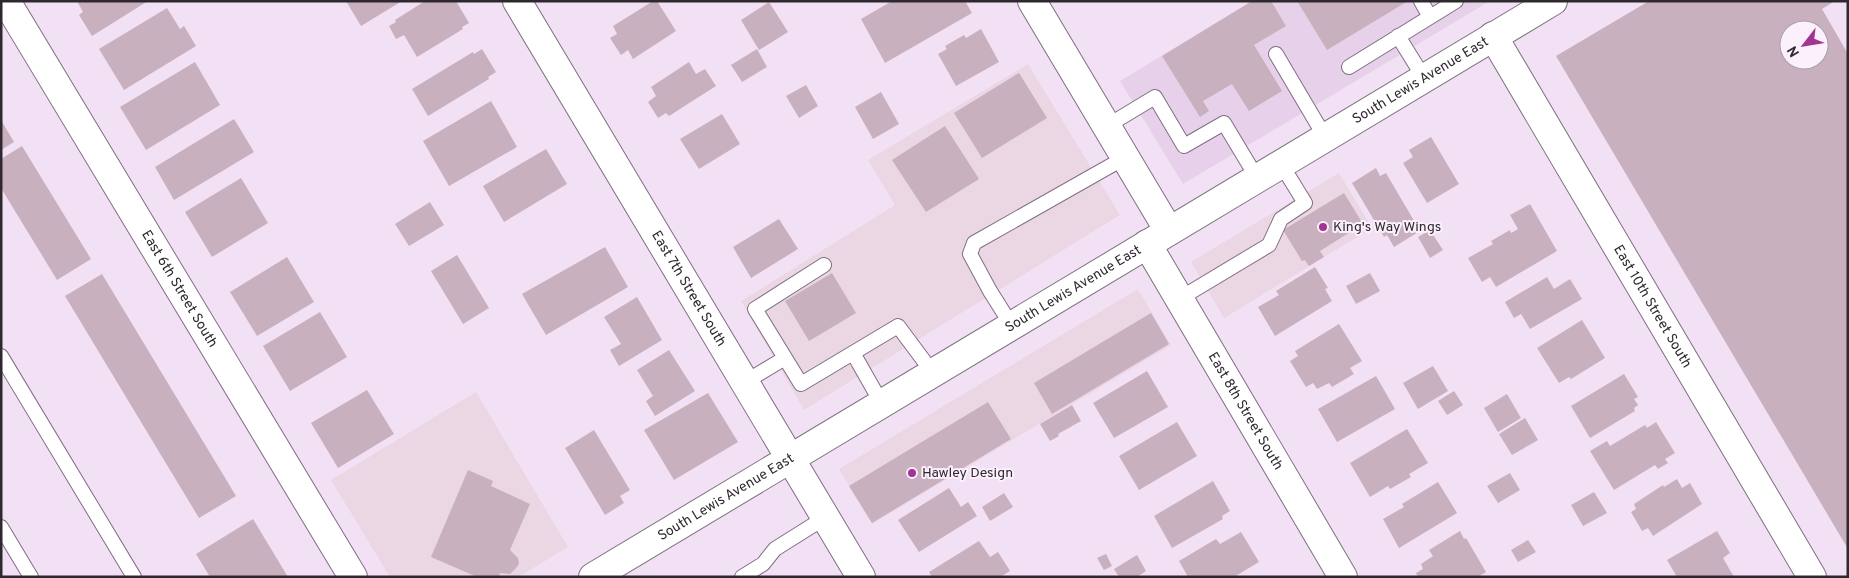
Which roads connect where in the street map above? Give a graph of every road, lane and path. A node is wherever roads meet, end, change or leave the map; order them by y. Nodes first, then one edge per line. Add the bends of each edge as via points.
1 (6, 1) edge
2 (517, 1) edge
3 (1032, 1) edge
4 (1421, 1) edge
5 (1456, 1) edge
6 (1549, 2) edge
7 (1430, 17) junction
8 (1398, 36) junction
9 (1493, 36) junction
10 (1276, 54) dead end
11 (1349, 66) dead end
12 (1424, 78) junction
13 (1106, 126) junction
14 (1325, 137) junction
15 (1126, 157) junction
16 (1281, 164) junction
17 (1258, 178) junction
18 (1158, 238) junction
19 (824, 266) dead end
20 (1179, 299) junction
21 (1012, 326) junction
22 (853, 353) junction
23 (1, 356) edge
24 (785, 358) junction
25 (933, 373) junction
26 (745, 382) junction
27 (882, 404) junction
28 (791, 459) junction
29 (826, 517) junction
30 (1, 527) edge
31 (31, 577) edge
32 (134, 577) edge
33 (353, 577) edge
34 (593, 577) edge
35 (742, 577) edge
36 (861, 577) edge
37 (1343, 577) edge
38 (1812, 577) edge

1 - 33 street, East 6th Street South
2 - 26 street, East 7th Street South
3 - 13 street, East 8th Street South
4 - 7 lane
5 - 7 lane
6 - 9 street, South Lewis Avenue East
7 - 8 lane
8 - 11 lane
8 - 12 lane
9 - 12 street, South Lewis Avenue East
9 - 38 street, East 10th Street South
10 - 14 lane
12 - 14 street, South Lewis Avenue East
13 - 15 street, East 8th Street South
13 - 17 lane via 1155,97 1184,146 1224,123
14 - 16 street, South Lewis Avenue East
15 - 18 street, East 8th Street South
15 - 21 lane via 974,244 970,254
16 - 17 street, South Lewis Avenue East
16 - 20 lane via 1306,203 1281,219 1269,245
17 - 18 street, South Lewis Avenue East
18 - 20 street, East 8th Street South
18 - 21 street, South Lewis Avenue East
19 - 24 lane via 755,309
20 - 37 street, East 8th Street South
21 - 25 street, South Lewis Avenue East
22 - 24 lane via 800,384
22 - 25 lane via 898,326
22 - 27 lane
23 - 32 lane
24 - 26 lane
25 - 27 street, South Lewis Avenue East
26 - 28 street, East 7th Street South
27 - 28 street, South Lewis Avenue East
28 - 29 street, East 7th Street South
28 - 34 street, South Lewis Avenue East
29 - 35 lane via 775,549 763,564
29 - 36 street, East 7th Street South
30 - 31 lane

